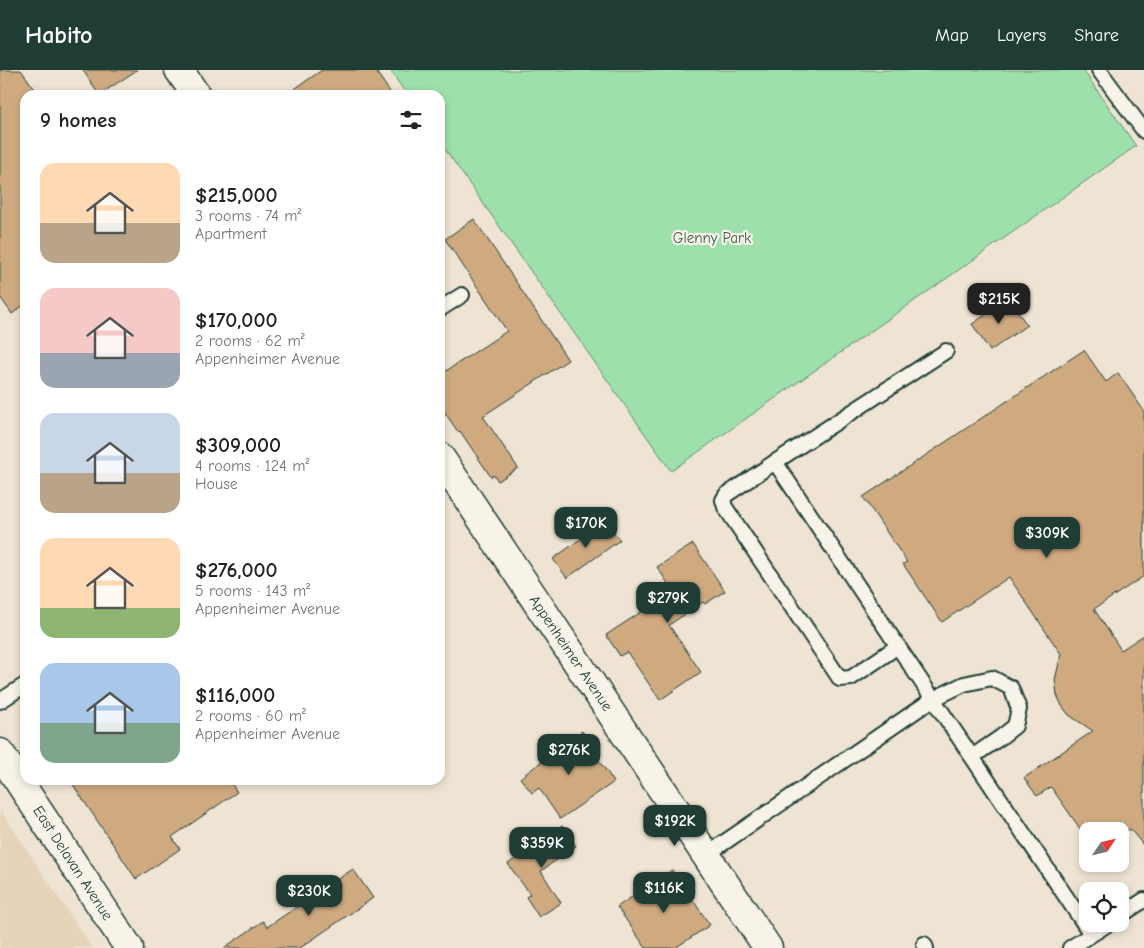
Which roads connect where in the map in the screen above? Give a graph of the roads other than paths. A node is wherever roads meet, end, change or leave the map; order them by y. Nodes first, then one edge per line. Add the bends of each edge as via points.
1 (179, 70) edge
2 (1099, 70) edge
3 (193, 90) edge
4 (1144, 131) edge
5 (462, 295) dead end
6 (445, 307) edge
7 (946, 351) dead end
8 (775, 462) junction
9 (445, 464) edge
10 (898, 646) junction
11 (20, 688) edge
12 (933, 699) junction
13 (0, 701) edge
14 (0, 753) edge
15 (972, 757) junction
16 (20, 778) edge
17 (26, 785) edge
18 (706, 855) junction
19 (1144, 900) edge
20 (1129, 910) edge
21 (1094, 932) edge
22 (1091, 934) junction
23 (129, 948) edge
24 (768, 948) edge
25 (1070, 948) edge

1 - 3 street
2 - 4 lane
5 - 6 lane
7 - 8 lane
8 - 10 lane
8 - 10 lane via 726,495 725,507 840,679 851,678
9 - 18 street, Appenheimer Avenue
10 - 12 lane
11 - 13 lane
12 - 15 lane
12 - 15 lane via 964,684 992,678 1011,688 1019,709 1015,726
12 - 18 lane
14 - 16 street, East Delavan Avenue
15 - 22 lane
17 - 23 street, East Delavan Avenue
18 - 24 street, Appenheimer Avenue
19 - 20 lane
21 - 22 lane
22 - 25 lane

